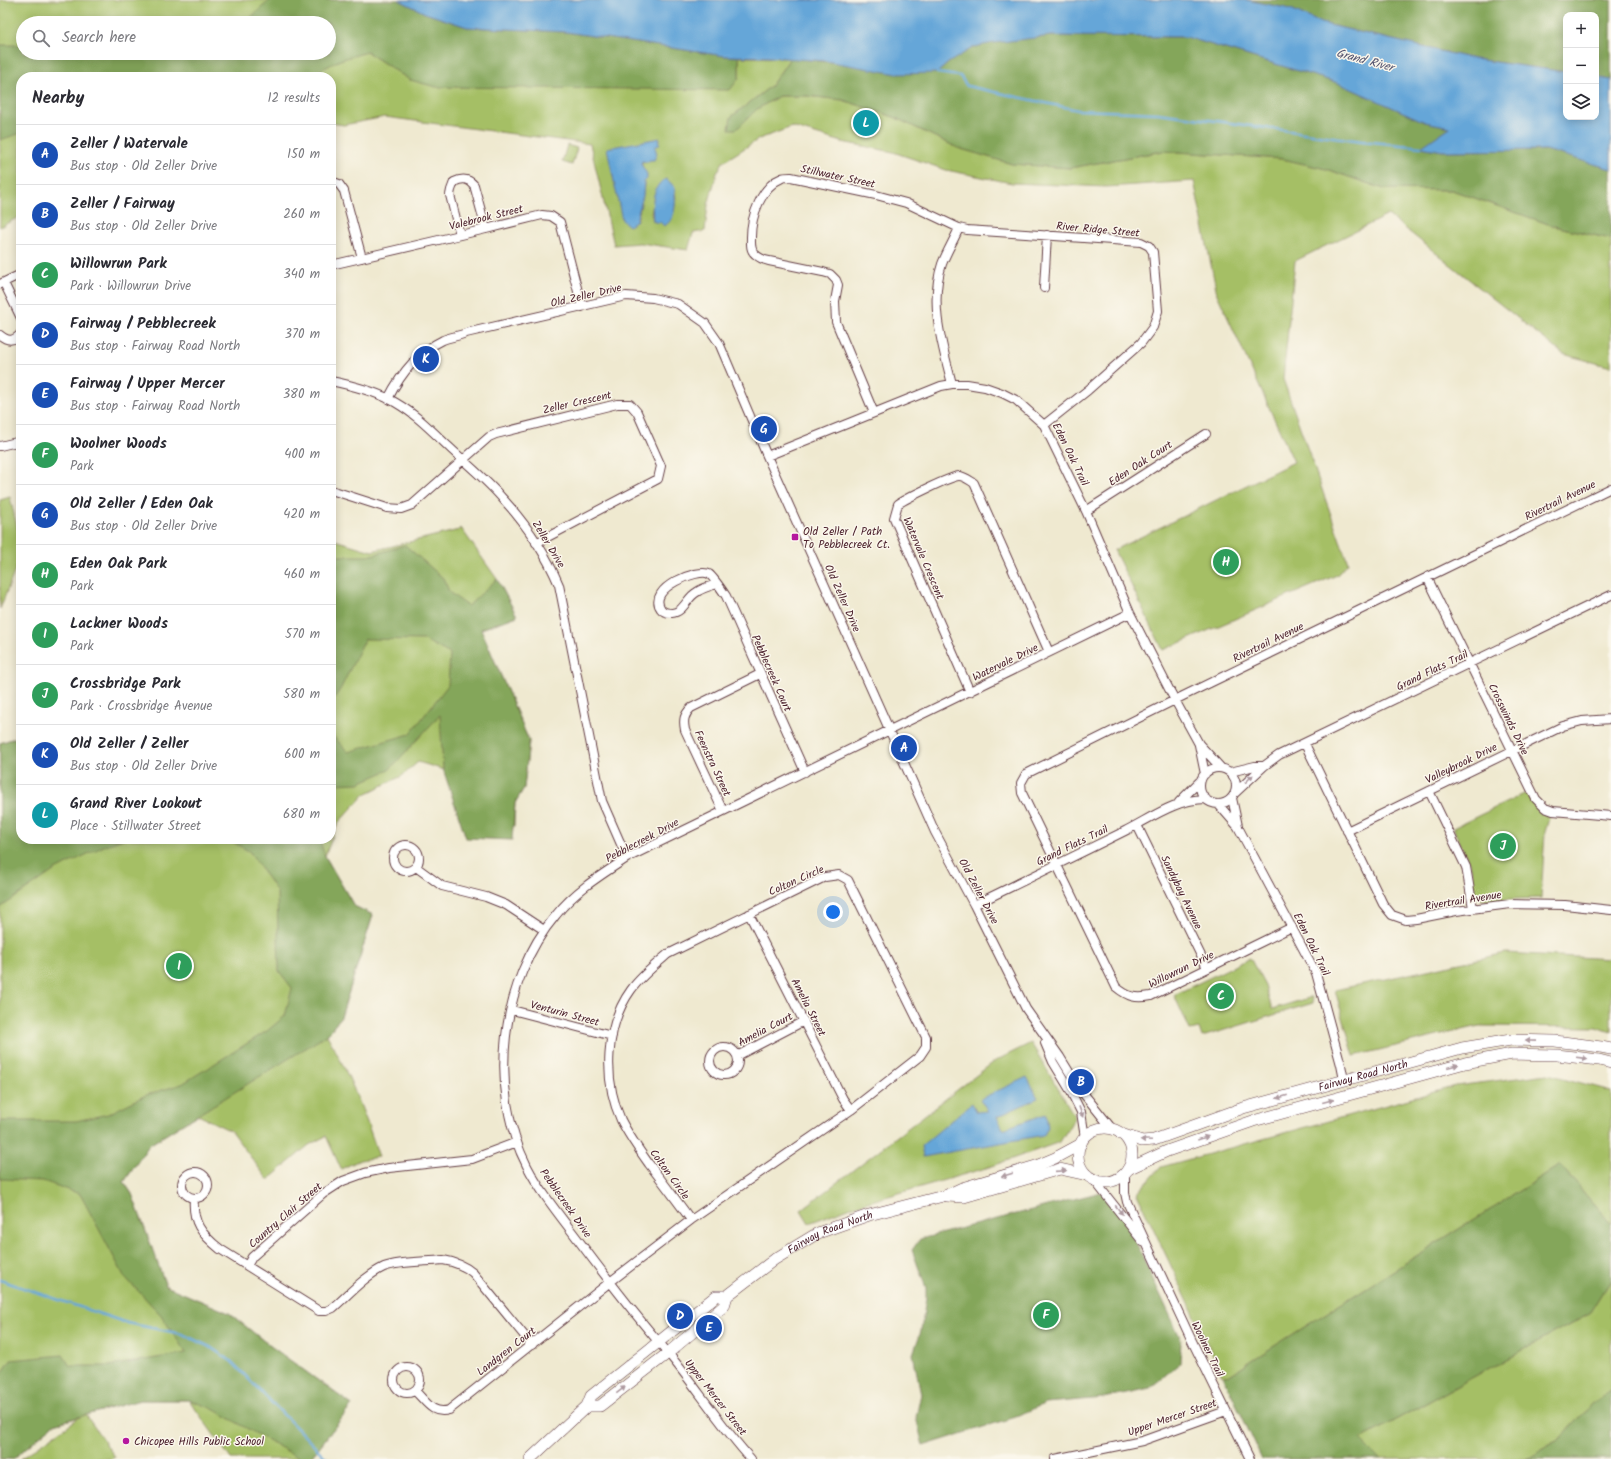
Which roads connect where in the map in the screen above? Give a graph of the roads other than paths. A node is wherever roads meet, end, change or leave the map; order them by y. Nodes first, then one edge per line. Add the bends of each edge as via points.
1 (336, 183) edge
2 (959, 228) junction
3 (486, 229) junction
4 (460, 235) junction
5 (1047, 235) junction
6 (362, 258) junction
7 (336, 264) edge
8 (16, 276) edge
9 (2, 283) edge
10 (1044, 288) dead end
11 (582, 307) junction
12 (16, 309) edge
13 (0, 336) edge
14 (16, 338) edge
15 (336, 382) edge
16 (952, 384) junction
17 (388, 399) junction
18 (874, 413) junction
19 (1044, 425) junction
20 (1206, 434) dead end
21 (16, 442) edge
22 (0, 446) edge
23 (767, 456) junction
24 (463, 461) junction
25 (1611, 488) edge
26 (336, 492) edge
27 (1086, 511) junction
28 (536, 543) junction
29 (1427, 577) junction
30 (717, 584) junction
31 (1611, 595) edge
32 (1130, 613) junction
33 (1049, 652) junction
34 (1470, 664) junction
35 (760, 674) junction
36 (970, 692) junction
37 (1174, 700) junction
38 (1611, 719) edge
39 (890, 731) junction
40 (1199, 744) junction
41 (1305, 744) junction
42 (1512, 751) junction
43 (1264, 766) junction
44 (1221, 768) junction
45 (804, 772) junction
46 (1230, 772) junction
47 (1203, 777) junction
48 (1429, 791) junction
49 (1234, 795) junction
50 (1206, 798) junction
51 (1178, 803) junction
52 (1218, 804) junction
53 (723, 811) junction
54 (1611, 816) edge
55 (1137, 825) junction
56 (1238, 827) junction
57 (1347, 831) junction
58 (627, 858) junction
59 (1056, 864) junction
60 (416, 867) dead end
61 (974, 905) junction
62 (1473, 908) junction
63 (1611, 910) edge
64 (749, 914) junction
65 (1292, 927) junction
66 (544, 930) junction
67 (1207, 968) junction
68 (512, 1010) junction
69 (804, 1021) junction
70 (1038, 1027) junction
71 (612, 1036) junction
72 (1611, 1049) edge
73 (737, 1056) dead end
74 (1611, 1063) edge
75 (1344, 1080) junction
76 (851, 1110) junction
77 (1117, 1132) junction
78 (1083, 1141) junction
79 (517, 1142) junction
80 (1126, 1171) junction
81 (1091, 1178) junction
82 (947, 1196) junction
83 (194, 1198) dead end
84 (691, 1220) junction
85 (1148, 1247) junction
86 (247, 1266) junction
87 (610, 1282) junction
88 (532, 1345) junction
89 (663, 1348) junction
90 (414, 1391) dead end
91 (1226, 1411) junction
92 (530, 1459) edge
93 (751, 1459) edge
94 (1055, 1459) edge
95 (1250, 1459) edge

1 - 6 street via 344,191
2 - 5 street, River Ridge Street
2 - 16 street via 942,265 935,298
2 - 18 street, Stillwater Street via 906,203 876,194 791,177 782,178 774,183 760,200 751,228 751,246 754,254 769,261 830,274 836,280 836,322
3 - 4 street, Valebrook Street
3 - 4 street via 474,185 468,180 461,179 454,182 450,195
3 - 11 street, Valebrook Street via 542,214 557,219 560,222
4 - 6 street, Valebrook Street
5 - 10 street
5 - 19 street, River Ridge Street via 1141,242 1149,246 1153,252 1158,311 1152,327 1141,343
6 - 7 street, Valebrook Street
8 - 9 street
9 - 12 street
11 - 17 street, Old Zeller Drive via 442,340 412,363
11 - 23 street, Old Zeller Drive via 626,296 652,298 678,304 705,323 719,343
13 - 14 street via 10,340
15 - 17 street, Zeller Drive
16 - 18 street, Eden Oak Trail via 940,386
16 - 19 street, Eden Oak Trail via 985,387 1002,393 1016,400
17 - 24 street, Zeller Drive via 418,418
18 - 23 street, Eden Oak Trail
19 - 27 street, Eden Oak Trail
20 - 27 street, Eden Oak Court
21 - 22 street
23 - 39 street, Old Zeller Drive
24 - 26 street via 412,504 401,509 387,508
24 - 28 street, Zeller Drive via 503,498 525,524
24 - 28 street, Zeller Crescent via 489,437 504,431 617,404 630,404 637,412 661,466 658,479
25 - 29 street, Rivertrail Avenue
27 - 32 street, Eden Oak Trail
28 - 58 street, Zeller Drive via 559,585 602,801
29 - 34 street, Crosswinds Drive
29 - 37 street, Rivertrail Avenue
30 - 30 street, Pebblecreek Court via 708,574 688,577 665,588 658,597 659,604 662,611 678,611 696,592
30 - 35 street, Pebblecreek Court via 726,596
31 - 34 street, Grand Flats Trail
32 - 33 street, Watervale Drive
32 - 37 street, Eden Oak Trail
33 - 36 street, Watervale Drive
33 - 36 street, Watervale Crescent via 974,483 957,476 905,498 898,504 894,518
34 - 41 street, Grand Flats Trail
34 - 42 street, Crosswinds Drive
35 - 45 street, Pebblecreek Court
35 - 53 street, Feenstra Street via 691,708 684,718 685,730
36 - 39 street, Watervale Drive
37 - 40 street, Eden Oak Trail
37 - 59 street, Rivertrail Avenue via 1026,774 1021,783 1022,793
38 - 42 street, Valleybrook Drive via 1572,723
39 - 45 street, Pebblecreek Drive
39 - 61 street, Old Zeller Drive via 935,832
40 - 44 street, Eden Oak Trail
40 - 47 street, Eden Oak Trail
41 - 43 street, Grand Flats Trail via 1279,755
41 - 57 street, Rivertrail Avenue
42 - 48 street, Valleybrook Drive
42 - 54 street, Crosswinds Drive via 1536,799 1545,808 1558,812
43 - 46 street, Grand Flats Trail
49 -> 43 street, Grand Flats Trail
44 - 46 street
44 - 47 street via 1209,770
45 - 53 street, Pebblecreek Drive
46 - 49 street via 1236,782
47 - 50 street via 1201,790
47 - 51 street, Grand Flats Trail
48 - 57 street, Valleybrook Drive
48 - 62 street via 1466,866
49 - 52 street
49 - 56 street, Eden Oak Trail
50 - 51 street, Grand Flats Trail
50 - 52 street
51 - 55 street, Grand Flats Trail
52 - 56 street, Eden Oak Trail
53 - 58 street, Pebblecreek Drive
55 - 59 street, Grand Flats Trail
55 - 67 street, Sandybay Avenue
56 - 65 street, Eden Oak Trail
57 - 62 street, Rivertrail Avenue via 1383,904 1392,915 1411,920
58 - 66 street, Pebblecreek Drive via 573,897
59 - 61 street, Grand Flats Trail
59 - 67 street, Willowrun Drive via 1116,987 1123,993 1132,998 1151,996
60 - 66 street via 442,886 506,905
61 - 70 street, Old Zeller Drive via 1026,1009
62 - 63 street, Rivertrail Avenue via 1547,904
64 - 69 street, Amelia Street
64 - 71 street, Colton Circle via 668,954 650,969 631,990 620,1011
64 - 76 street, Colton Circle via 825,877 839,876 848,880 926,1037 926,1047 920,1056
65 - 67 street, Willowrun Drive
65 - 75 street, Eden Oak Trail via 1316,974
66 - 68 street, Pebblecreek Drive via 524,968
68 - 71 street, Venturin Street
68 - 79 street, Pebblecreek Drive via 506,1033 504,1064 507,1105
69 - 73 street, Amelia Court
69 - 76 street, Amelia Street
70 - 77 street, Old Zeller Drive via 1084,1094
70 -> 78 street, Old Zeller Drive via 1053,1062 1081,1112
71 - 84 street, Colton Circle via 609,1059 615,1105 631,1138
72 -> 75 main road, Fairway Road North via 1555,1041 1511,1040 1462,1048
80 -> 74 main road, Fairway Road North via 1166,1150 1253,1121 1465,1063 1512,1054 1557,1055
75 -> 77 main road, Fairway Road North via 1243,1108 1154,1140 1142,1141
76 - 84 street, Colton Circle
77 - 78 main road via 1101,1129 1093,1131
77 - 80 main road via 1127,1140 1131,1150 1131,1160
78 - 81 main road via 1078,1158 1080,1165
78 -> 82 main road, Fairway Road North via 1040,1164 962,1188
79 - 86 street, Country Clair Street via 472,1159 389,1168 343,1181 323,1194 252,1258
79 - 87 street, Pebblecreek Drive via 527,1166 546,1198
80 - 81 main road via 1111,1181 1102,1182
80 - 85 street, Woolner Trail via 1127,1202
82 -> 81 main road, Fairway Road North via 964,1197 1060,1169
81 -> 85 street, Woolner Trail
82 - 89 main road, Fairway Road North via 869,1215 818,1233 775,1259 727,1296 724,1306
83 - 86 street via 193,1212 199,1228 210,1242
84 - 87 street, Colton Circle
85 - 91 street, Woolner Trail
86 - 88 street via 319,1311 326,1311 385,1267 443,1260 456,1263 473,1273
87 - 88 street, Landgren Court
87 - 89 street, Pebblecreek Drive
88 - 90 street, Landgren Court via 449,1410 436,1411
89 - 92 main road, Fairway Road North via 600,1406 587,1406
89 - 93 street, Upper Mercer Street
91 - 94 street, Upper Mercer Street via 1142,1441
91 - 95 street, Woolner Trail

